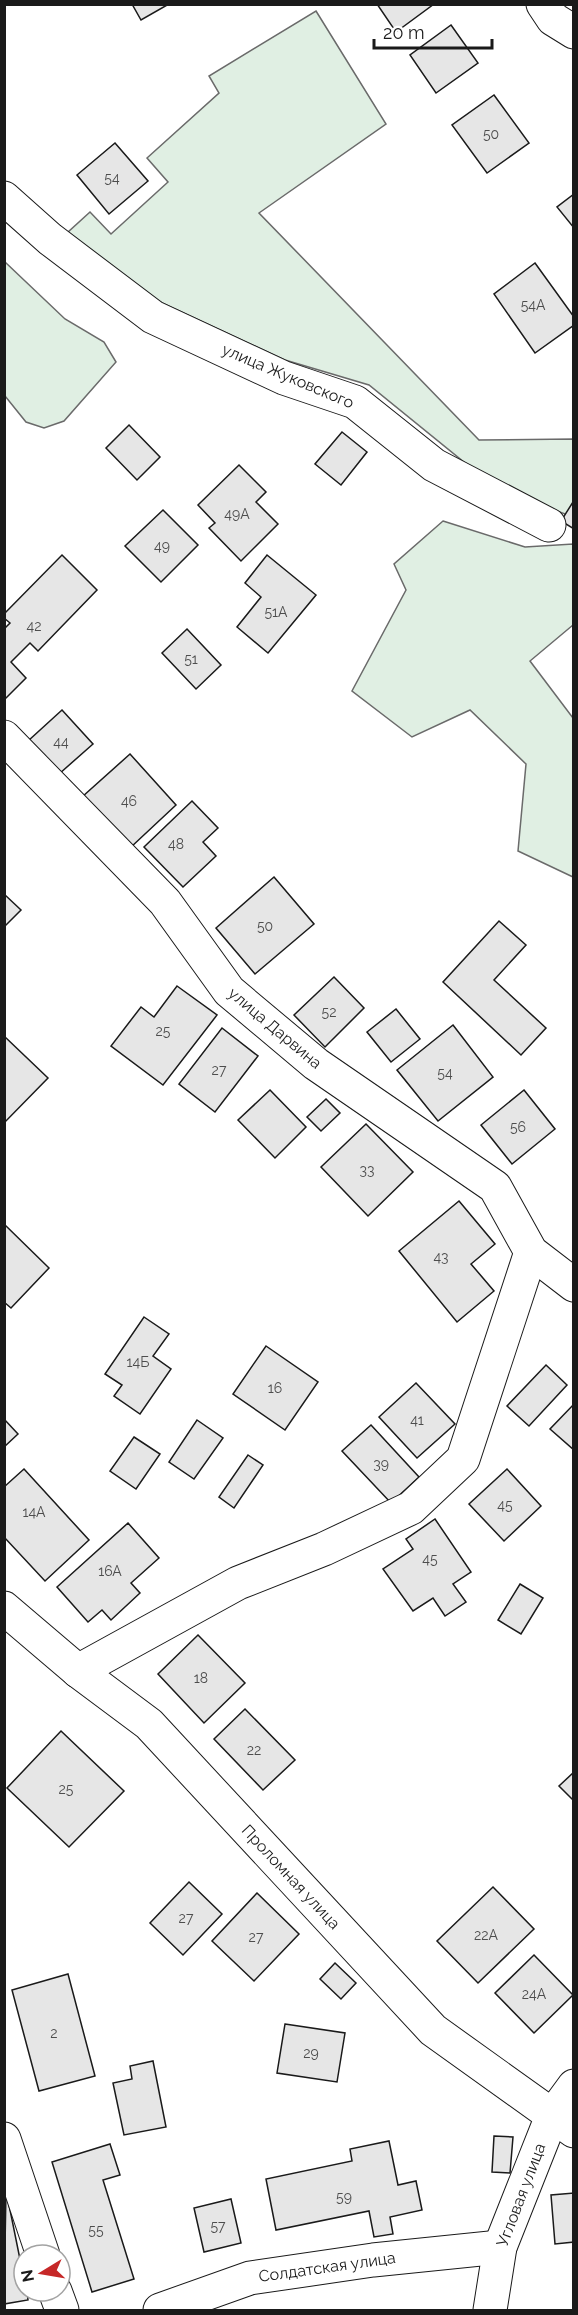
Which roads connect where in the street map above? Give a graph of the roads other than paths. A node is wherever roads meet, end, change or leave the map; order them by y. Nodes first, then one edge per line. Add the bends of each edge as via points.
1 (543, 4) edge
2 (573, 33) edge
3 (4, 198) edge
4 (549, 525) dead end
5 (4, 737) edge
6 (531, 1252) junction
7 (573, 1285) edge
8 (4, 1608) edge
9 (78, 1671) junction
10 (573, 2086) edge
11 (563, 2124) edge
12 (4, 2139) edge
13 (39, 2243) edge
14 (500, 2247) junction
15 (160, 2310) edge
16 (490, 2310) edge

1 - 2 street via 553,19
3 - 4 street, улица Жуковского via 50,239 153,317 284,378 355,402 434,465
5 - 6 street, улица Дарвина via 165,903 229,991 316,1064 495,1187
6 - 7 street, улица Дарвина
6 - 9 street via 463,1459 411,1508 324,1549 238,1583
8 - 9 street, Проломная улица
9 - 11 street, Проломная улица via 148,1724 433,2030
10 - 11 street
11 - 14 street, Угловая улица
12 - 13 street
14 - 15 street, Солдатская улица via 250,2278
14 - 16 street, Угловая улица

